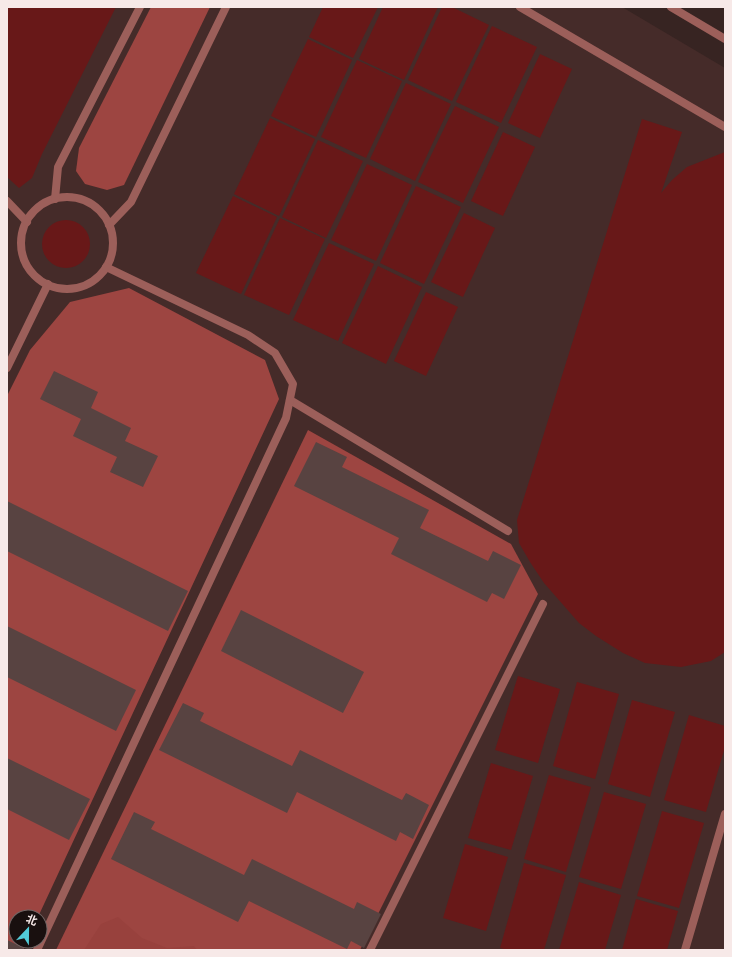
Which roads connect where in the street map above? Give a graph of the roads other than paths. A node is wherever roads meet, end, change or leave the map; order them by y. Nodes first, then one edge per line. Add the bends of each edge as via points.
1 (140, 7) edge
2 (226, 7) edge
3 (520, 7) edge
4 (671, 7) edge
5 (725, 39) edge
6 (725, 127) edge
7 (54, 199) junction
8 (7, 201) edge
9 (27, 222) junction
10 (109, 225) junction
11 (106, 267) junction
12 (48, 284) junction
13 (7, 368) edge
14 (290, 400) junction
15 (508, 530) dead end
16 (543, 604) dead end
17 (725, 814) edge
18 (37, 950) edge
19 (370, 950) edge
20 (685, 950) edge

1 - 7 street via 58,167
2 - 10 street via 131,202
3 - 6 street
4 - 5 street
7 - 9 street via 35,210
7 - 10 street via 77,198 87,202 104,216
8 - 9 street
9 - 12 street via 21,239 25,261 30,271
10 - 11 street via 112,247
11 - 12 street via 94,279 80,287 58,288
11 - 14 street via 248,335 276,353 293,384
12 - 13 street
14 - 15 street
14 - 18 street via 286,418
16 - 19 street
17 - 20 street

